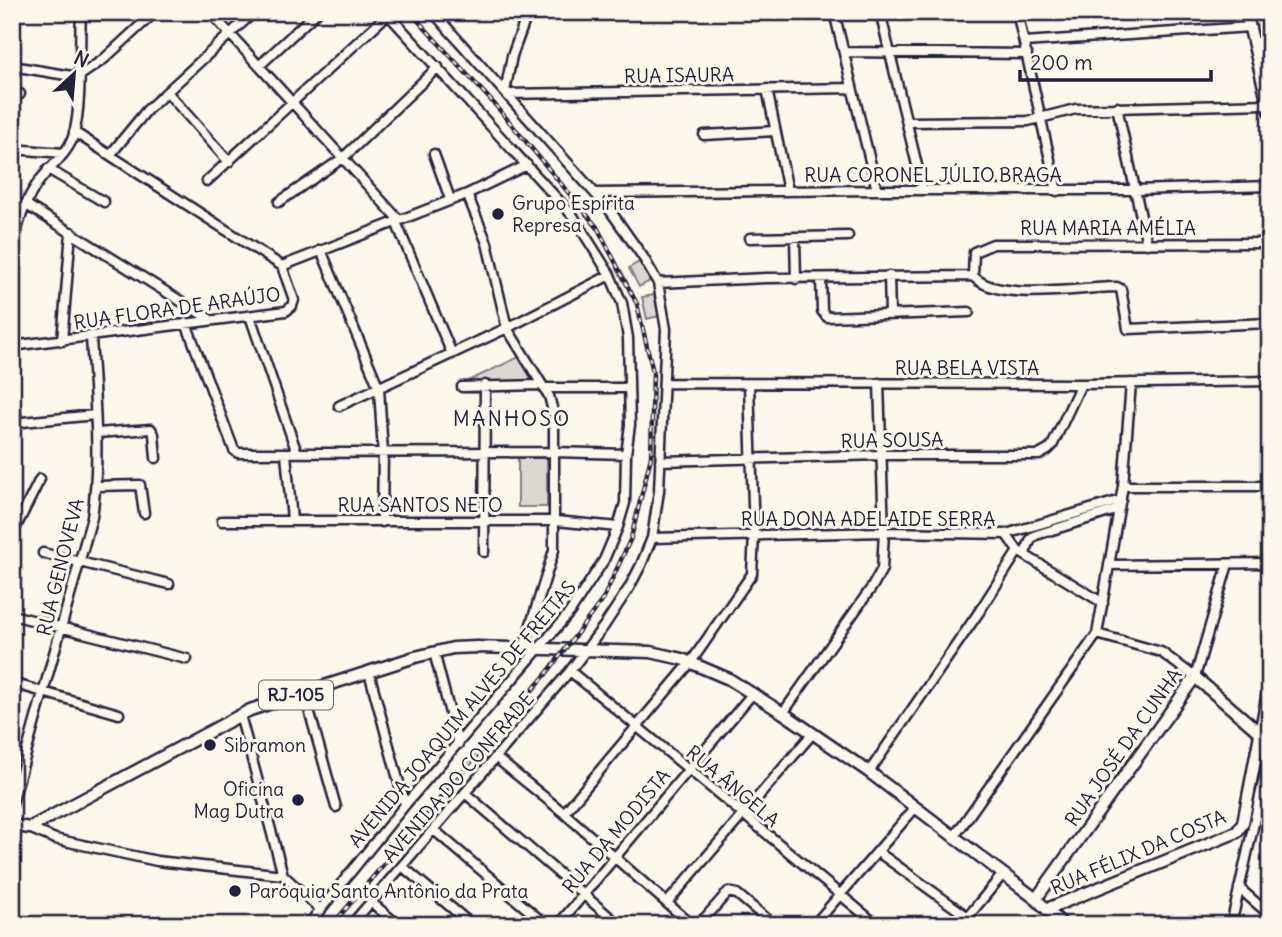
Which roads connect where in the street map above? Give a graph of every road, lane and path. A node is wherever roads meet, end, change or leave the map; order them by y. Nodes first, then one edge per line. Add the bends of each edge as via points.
1 (81, 12) edge
2 (155, 12) edge
3 (211, 12) edge
4 (254, 12) edge
5 (317, 12) edge
6 (433, 12) edge
7 (528, 12) edge
8 (834, 12) edge
9 (880, 12) edge
10 (1017, 12) edge
11 (1246, 12) edge
12 (387, 13) edge
13 (1250, 27) junction
14 (231, 34) junction
15 (1024, 42) junction
16 (844, 52) junction
17 (890, 53) junction
18 (1027, 54) junction
19 (12, 66) edge
20 (259, 66) junction
21 (438, 67) junction
22 (78, 77) junction
23 (852, 88) junction
24 (767, 89) junction
25 (167, 92) junction
26 (506, 93) junction
27 (292, 104) junction
28 (1116, 107) junction
29 (1269, 108) edge
30 (1041, 119) junction
31 (906, 122) junction
32 (775, 131) junction
33 (74, 132) junction
34 (704, 135) dead end
35 (12, 149) edge
36 (64, 153) junction
37 (434, 154) dead end
38 (110, 155) junction
39 (343, 158) junction
40 (229, 162) junction
41 (527, 166) junction
42 (48, 169) junction
43 (207, 181) dead end
44 (1270, 186) edge
45 (877, 190) junction
46 (923, 190) junction
47 (1135, 190) junction
48 (788, 191) junction
49 (1057, 191) junction
50 (596, 193) junction
51 (467, 194) junction
52 (450, 199) junction
53 (104, 202) dead end
54 (279, 202) dead end
55 (25, 204) junction
56 (398, 221) junction
57 (71, 233) junction
58 (848, 236) dead end
59 (795, 237) junction
60 (750, 238) dead end
61 (1270, 243) edge
62 (1147, 244) junction
63 (321, 250) junction
64 (12, 255) edge
65 (282, 266) junction
66 (610, 275) junction
67 (889, 276) junction
68 (973, 276) junction
69 (821, 278) junction
70 (796, 279) junction
71 (658, 283) junction
72 (969, 312) dead end
73 (890, 314) junction
74 (250, 317) junction
75 (211, 320) junction
76 (186, 323) junction
77 (1270, 323) edge
78 (507, 328) junction
79 (91, 335) junction
80 (62, 341) junction
81 (12, 345) edge
82 (452, 354) junction
83 (1270, 381) edge
84 (664, 383) junction
85 (878, 383) junction
86 (1131, 383) junction
87 (749, 384) junction
88 (1082, 384) junction
89 (485, 385) junction
90 (542, 386) junction
91 (462, 387) dead end
92 (379, 388) junction
93 (628, 388) junction
94 (12, 389) edge
95 (339, 405) dead end
96 (96, 415) junction
97 (14, 423) edge
98 (97, 433) junction
99 (486, 452) junction
100 (554, 452) junction
101 (297, 453) junction
102 (383, 453) junction
103 (286, 454) junction
104 (626, 454) junction
105 (882, 455) junction
106 (156, 458) dead end
107 (752, 459) junction
108 (660, 461) junction
109 (40, 479) dead end
110 (96, 486) junction
111 (1123, 486) junction
112 (1270, 486) edge
113 (1120, 505) junction
114 (144, 513) dead end
115 (292, 520) junction
116 (222, 521) dead end
117 (486, 521) junction
118 (556, 521) junction
119 (383, 522) junction
120 (618, 527) junction
121 (884, 532) junction
122 (1006, 534) junction
123 (12, 535) edge
124 (754, 535) junction
125 (652, 538) junction
126 (484, 552) dead end
127 (1022, 552) junction
128 (43, 553) dead end
129 (80, 563) junction
130 (1270, 563) edge
131 (1228, 564) junction
132 (1110, 565) junction
133 (169, 584) dead end
134 (1103, 603) junction
135 (12, 615) edge
136 (61, 628) junction
137 (1097, 634) junction
138 (524, 647) junction
139 (540, 648) junction
140 (587, 649) junction
141 (434, 652) junction
142 (187, 659) dead end
143 (691, 663) junction
144 (570, 671) junction
145 (369, 672) junction
146 (1195, 677) junction
147 (1270, 682) edge
148 (12, 683) edge
149 (44, 692) junction
150 (304, 692) junction
151 (753, 693) junction
152 (783, 713) junction
153 (119, 714) dead end
154 (240, 715) junction
155 (637, 727) junction
156 (1259, 732) junction
157 (813, 733) junction
158 (458, 744) junction
159 (1270, 752) edge
160 (495, 757) junction
161 (689, 769) junction
162 (869, 772) junction
163 (1263, 783) junction
164 (1250, 784) junction
165 (465, 793) junction
166 (12, 804) edge
167 (405, 805) junction
168 (336, 807) dead end
169 (915, 808) junction
170 (564, 813) junction
171 (743, 814) junction
172 (12, 825) edge
173 (29, 828) junction
174 (434, 830) junction
175 (954, 837) junction
176 (878, 852) junction
177 (615, 857) junction
178 (402, 866) junction
179 (1003, 874) junction
180 (282, 875) junction
181 (1238, 888) junction
182 (583, 894) junction
183 (840, 895) junction
184 (1036, 899) junction
185 (371, 902) junction
186 (667, 903) junction
187 (1047, 909) junction
188 (321, 910) junction
189 (1270, 915) edge
190 (968, 916) junction
191 (12, 918) edge
192 (705, 918) junction
193 (352, 924) edge
194 (28, 925) edge
195 (308, 925) edge
196 (398, 925) edge
197 (472, 925) edge
198 (546, 925) edge
199 (558, 925) edge
200 (619, 925) edge
201 (694, 925) edge
202 (713, 925) edge
203 (774, 925) edge
204 (814, 925) edge
205 (877, 925) edge
206 (961, 925) edge
207 (979, 925) edge
208 (1063, 925) edge
209 (1231, 925) edge

1 - 22 street
2 - 22 street
3 - 14 street
4 - 14 street
5 - 20 street
6 - 26 street
7 - 26 street via 512,56
8 - 16 street
9 - 17 street
10 - 15 street
11 - 13 main road
12 - 21 street, AVENIDA JOAQUIM ALVES DE FREITAS
12 - 27 street
13 - 15 street
13 - 29 main road
14 - 20 street
14 - 25 street
15 - 18 street
16 - 17 street
16 - 23 street
17 - 18 street
17 - 31 street
18 - 30 street
19 - 22 street
20 - 27 street
21 - 39 street
21 - 41 street, AVENIDA JOAQUIM ALVES DE FREITAS
22 - 33 street
23 - 24 street, RUA ISAURA
23 - 45 street
24 - 26 street, RUA ISAURA
24 - 32 street
25 - 38 street
25 - 40 street
26 - 50 street
27 - 39 street
27 - 40 street
28 - 29 street
28 - 30 street via 1076,109
28 - 47 street
30 - 31 street
30 - 49 street
31 - 46 street
32 - 34 street
32 - 48 street
33 - 36 street
33 - 38 street
35 - 36 street
36 - 42 street
37 - 52 street
38 - 65 street
39 - 54 street
39 - 56 street
40 - 43 street
41 - 51 street, RUA FLORA DE ARAÚJO
41 - 66 street, AVENIDA JOAQUIM ALVES DE FREITAS via 573,216
42 - 53 street
42 - 55 street
44 - 47 street, RUA CORONEL JÚLIO BRAGA
45 - 46 street, RUA CORONEL JÚLIO BRAGA
45 - 48 street, RUA CORONEL JÚLIO BRAGA
46 - 49 street, RUA CORONEL JÚLIO BRAGA
47 - 49 street, RUA CORONEL JÚLIO BRAGA
47 - 62 street
48 - 50 street, RUA CORONEL JÚLIO BRAGA
50 - 71 street
51 - 52 street, RUA FLORA DE ARAÚJO
51 - 78 street via 487,243
52 - 56 street, RUA FLORA DE ARAÚJO
55 - 57 street
55 - 64 street
56 - 63 street, RUA FLORA DE ARAÚJO
56 - 82 street
57 - 75 street
57 - 80 street
58 - 59 street
59 - 60 street
59 - 70 street
61 - 62 street, RUA MARIA AMÉLIA
62 - 68 street, RUA MARIA AMÉLIA via 993,244 974,252
63 - 65 street, RUA FLORA DE ARAÚJO
63 - 92 street
65 - 74 street, RUA FLORA DE ARAÚJO via 292,306
66 - 78 street
66 - 93 street, AVENIDA JOAQUIM ALVES DE FREITAS via 625,313
67 - 68 street
67 - 69 street
67 - 73 street
68 - 77 street via 995,289 1052,292 1117,286 1128,329
69 - 70 street
69 - 73 street via 824,316
70 - 71 street
71 - 84 street, AVENIDA DO CONFRADE via 666,329
72 - 73 street
74 - 75 street, RUA FLORA DE ARAÚJO
74 - 101 street
75 - 76 street, RUA FLORA DE ARAÚJO
76 - 79 street, RUA FLORA DE ARAÚJO
76 - 103 street via 234,450 240,454
78 - 82 street
78 - 90 street
79 - 80 street, RUA FLORA DE ARAÚJO
79 - 96 street, RUA GENOVEVA
80 - 81 street, RUA FLORA DE ARAÚJO
82 - 92 street
83 - 86 street, RUA BELA VISTA
84 - 87 street, RUA BELA VISTA
84 - 108 street, AVENIDA DO CONFRADE
85 - 87 street, RUA BELA VISTA
85 - 88 street, RUA BELA VISTA
85 - 105 street
86 - 88 street, RUA BELA VISTA
86 - 111 street
87 - 107 street
88 - 105 street, RUA SOUSA via 1052,446 1041,454
89 - 90 street
89 - 91 street
89 - 99 street
90 - 93 street
90 - 100 street via 552,402
92 - 95 street
92 - 102 street
93 - 104 street, AVENIDA JOAQUIM ALVES DE FREITAS
94 - 97 street
96 - 97 street
96 - 98 street, RUA GENOVEVA
98 - 106 street via 151,429
98 - 110 street, RUA GENOVEVA
99 - 100 street
99 - 102 street
99 - 117 street
100 - 104 street
100 - 118 street
101 - 102 street
101 - 103 street
102 - 119 street
103 - 115 street
104 - 120 street, AVENIDA JOAQUIM ALVES DE FREITAS via 625,503
105 - 107 street, RUA SOUSA
105 - 121 street
107 - 108 street, RUA SOUSA
107 - 124 street
108 - 125 street, AVENIDA DO CONFRADE
109 - 123 street
110 - 114 street via 140,485
110 - 129 street, RUA GENOVEVA
111 - 112 street
111 - 113 street
113 - 122 street
113 - 127 street via 1036,535
113 - 132 street
115 - 116 street, RUA SANTOS NETO
115 - 119 street, RUA SANTOS NETO
117 - 118 street, RUA SANTOS NETO
117 - 119 street, RUA SANTOS NETO
117 - 126 street
118 - 120 street, RUA SANTOS NETO
118 - 138 street via 552,562
120 - 139 street, AVENIDA JOAQUIM ALVES DE FREITAS via 584,592
121 - 122 street, RUA DONA ADELAIDE SERRA
121 - 124 street, RUA DONA ADELAIDE SERRA
121 - 152 street via 876,582
122 - 127 street, RUA DONA ADELAIDE SERRA
124 - 125 street, RUA DONA ADELAIDE SERRA
124 - 143 street via 752,574
125 - 140 street, AVENIDA DO CONFRADE via 629,588
127 - 134 street, RUA DONA ADELAIDE SERRA
127 - 162 street
128 - 129 street
129 - 133 street
129 - 136 street, RUA GENOVEVA
130 - 131 street
131 - 132 street
131 - 146 street, RUA JOSÉ DA CUNHA
132 - 134 street
134 - 137 street
135 - 136 street
136 - 142 street
136 - 149 street, RUA GENOVEVA
137 - 146 street via 1161,652
137 - 175 street
138 - 139 main road, RJ-105
138 - 141 main road, RJ-105
139 - 140 main road, RJ-105
139 - 158 street, AVENIDA JOAQUIM ALVES DE FREITAS
140 - 143 main road, RJ-105 via 652,652
140 - 144 street, AVENIDA DO CONFRADE
141 - 145 main road, RJ-105
141 - 158 street
143 - 151 main road, RJ-105
143 - 155 street
144 - 155 street, RUA ÂNGELA
144 - 160 street, AVENIDA DO CONFRADE
145 - 150 main road, RJ-105
145 - 167 street
146 - 156 main road
146 - 184 main road, RUA JOSÉ DA CUNHA
147 - 156 main road
148 - 149 street
149 - 153 street
149 - 166 street, RUA GENOVEVA
150 - 154 main road, RJ-105
150 - 168 street
151 - 152 main road, RJ-105
151 - 161 street, RUA DA MODISTA
152 - 157 main road, RJ-105
154 - 173 main road, RJ-105
154 - 180 street
155 - 161 street, RUA ÂNGELA
155 - 170 street
156 - 164 main road
157 - 162 main road, RJ-105
157 - 171 street
158 - 167 street, AVENIDA JOAQUIM ALVES DE FREITAS
159 - 163 street
160 - 165 street, AVENIDA DO CONFRADE
160 - 170 street
161 - 171 street, RUA ÂNGELA
161 - 177 street, RUA DA MODISTA
162 - 169 main road, RJ-105
163 - 164 street
163 - 181 street
164 - 187 main road, RUA FÉLIX DA COSTA via 1237,832
165 - 174 street, AVENIDA DO CONFRADE
165 - 182 street
167 - 188 street, AVENIDA JOAQUIM ALVES DE FREITAS
169 - 175 main road, RJ-105
169 - 176 street
170 - 177 street
171 - 183 street, RUA ÂNGELA
171 - 186 street
172 - 173 main road
173 - 180 street via 157,861
174 - 178 street, AVENIDA DO CONFRADE
174 - 198 street
175 - 179 main road, RJ-105
176 - 183 street
176 - 190 street
177 - 182 street, RUA DA MODISTA
177 - 186 street
178 - 185 street, AVENIDA DO CONFRADE
178 - 197 street
179 - 184 main road, RJ-105
179 - 190 street
180 - 188 street
181 - 189 street
181 - 209 street
182 - 199 street, RUA DA MODISTA
182 - 200 street
183 - 204 street
183 - 205 street, RUA ÂNGELA
184 - 187 main road, RJ-105
185 - 193 street, AVENIDA DO CONFRADE
185 - 196 street
186 - 201 street
187 - 208 main road, RJ-105
188 - 195 street, AVENIDA JOAQUIM ALVES DE FREITAS
190 - 206 street
190 - 207 street
191 - 194 street
192 - 201 street
192 - 202 street
192 - 203 street via 728,892 737,894

